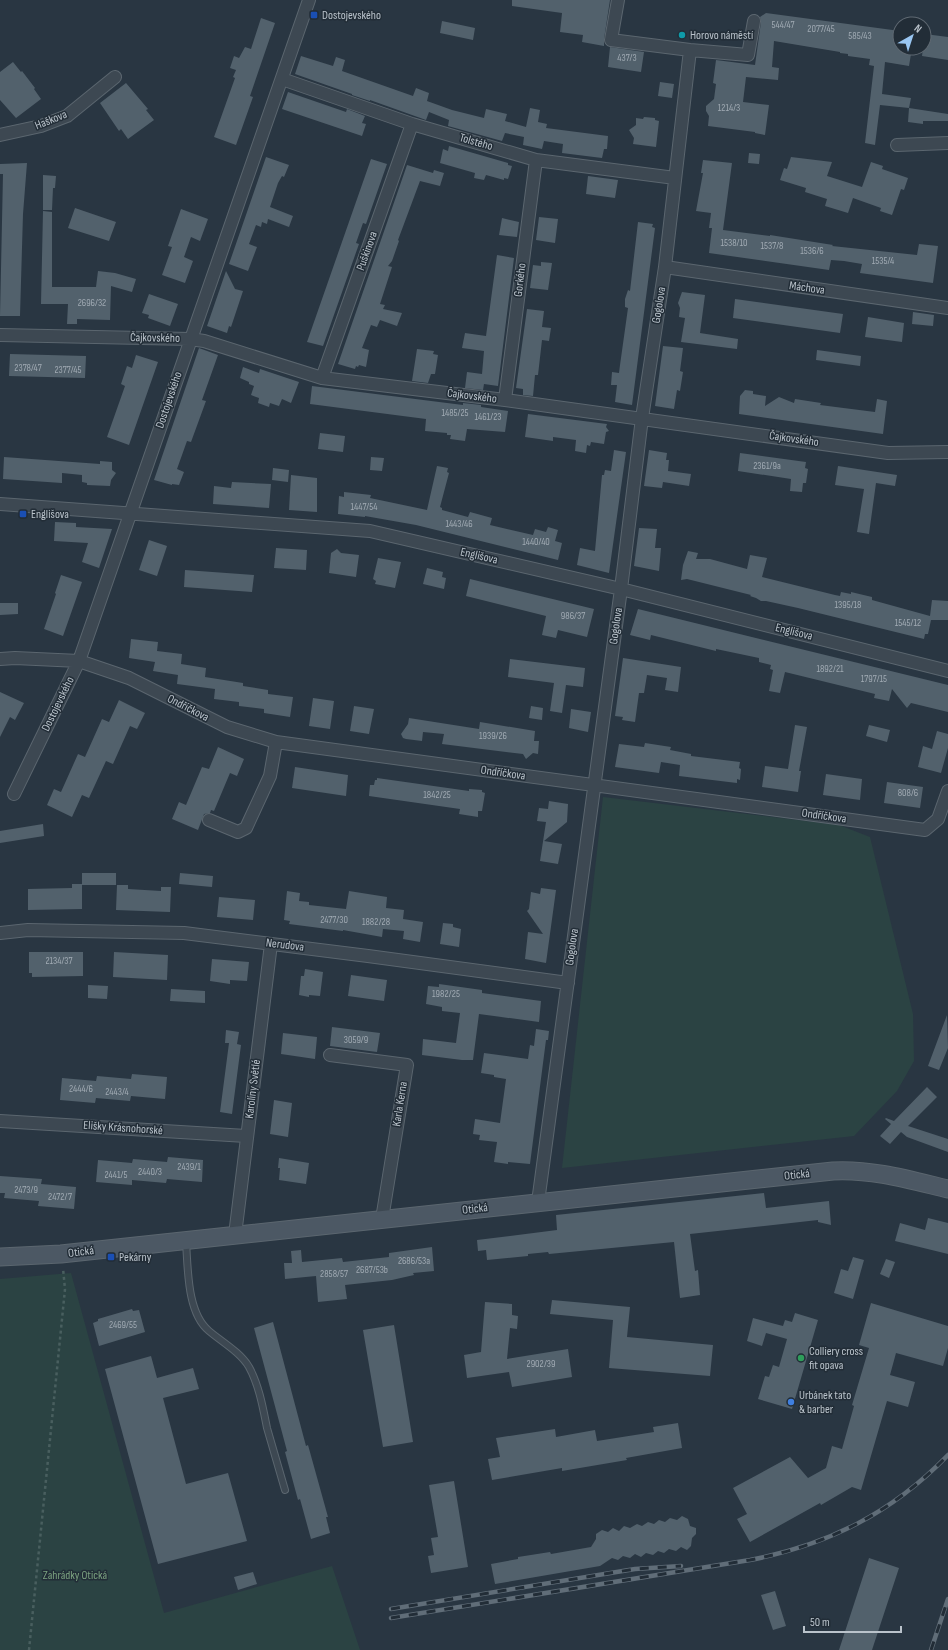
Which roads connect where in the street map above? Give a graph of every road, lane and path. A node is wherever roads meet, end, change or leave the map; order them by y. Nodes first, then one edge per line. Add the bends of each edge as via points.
1 (309, 0) edge
2 (618, 0) edge
3 (754, 21) dead end
4 (690, 50) junction
5 (115, 77) dead end
6 (282, 79) junction
7 (412, 124) junction
8 (0, 134) edge
9 (948, 143) edge
10 (897, 145) dead end
11 (536, 160) junction
12 (675, 178) junction
13 (665, 267) junction
14 (948, 308) edge
15 (0, 335) edge
16 (190, 339) junction
17 (322, 378) junction
18 (505, 400) junction
19 (642, 418) junction
20 (948, 452) edge
21 (0, 504) edge
22 (131, 514) junction
23 (621, 589) junction
24 (0, 659) edge
25 (79, 661) junction
26 (948, 671) edge
27 (276, 742) junction
28 (594, 786) junction
29 (948, 791) edge
30 (14, 794) dead end
31 (209, 820) dead end
32 (0, 932) edge
33 (272, 944) junction
34 (568, 983) junction
35 (330, 1055) dead end
36 (0, 1120) edge
37 (246, 1136) junction
38 (948, 1189) edge
39 (538, 1202) junction
40 (382, 1219) junction
41 (234, 1235) junction
42 (186, 1240) junction
43 (61, 1254) junction
44 (0, 1256) edge
45 (285, 1490) dead end
46 (29, 1650) edge

1 - 6 street, Dostojevského
2 - 4 street via 611,40
3 - 4 street via 748,55
4 - 12 street, Gogolova
5 - 8 street, Haškova via 67,116 41,126
6 - 7 street, Tolstého
6 - 16 street, Dostojevského
7 - 11 street, Tolstého
7 - 17 street, Puškinova
9 - 10 street
11 - 12 street, Tolstého
11 - 18 street, Gorkého
12 - 13 street, Gogolova
13 - 14 street, Máchova
13 - 19 street, Gogolova
15 - 16 street, Čajkovského
16 - 17 street, Čajkovského via 204,341
16 - 22 street, Dostojevského
17 - 18 street, Čajkovského
18 - 19 street, Čajkovského
19 - 20 street, Čajkovského via 888,453
19 - 23 street, Gogolova
21 - 22 street, Englišova
22 - 23 street, Englišova via 370,531
22 - 25 street, Dostojevského
23 - 26 street, Englišova
23 - 28 street, Gogolova
24 - 25 street, Ondříčkova
25 - 27 street, Ondříčkova via 129,678 227,727
25 - 30 street, Dostojevského
27 - 28 street, Ondříčkova
27 - 31 street via 270,776 246,828 238,832
28 - 29 street, Ondříčkova via 924,830 938,819
28 - 34 street, Gogolova
32 - 33 street, Nerudova via 28,930 184,933
33 - 34 street, Nerudova
33 - 37 street, Karolíny Světlé
34 - 39 street, Gogolova
35 - 40 street, Karla Kerna via 407,1065
36 - 37 street, Elišky Krásnohorské
37 - 41 street, Karolíny Světlé
38 - 39 street, Otická via 890,1175 852,1170
39 - 40 street, Otická
40 - 41 street, Otická
41 - 42 street, Otická
42 - 43 street, Otická
42 - 45 lane via 190,1288 195,1311 200,1322 249,1367 258,1390
43 - 44 street, Otická
43 - 46 path via 65,1290

